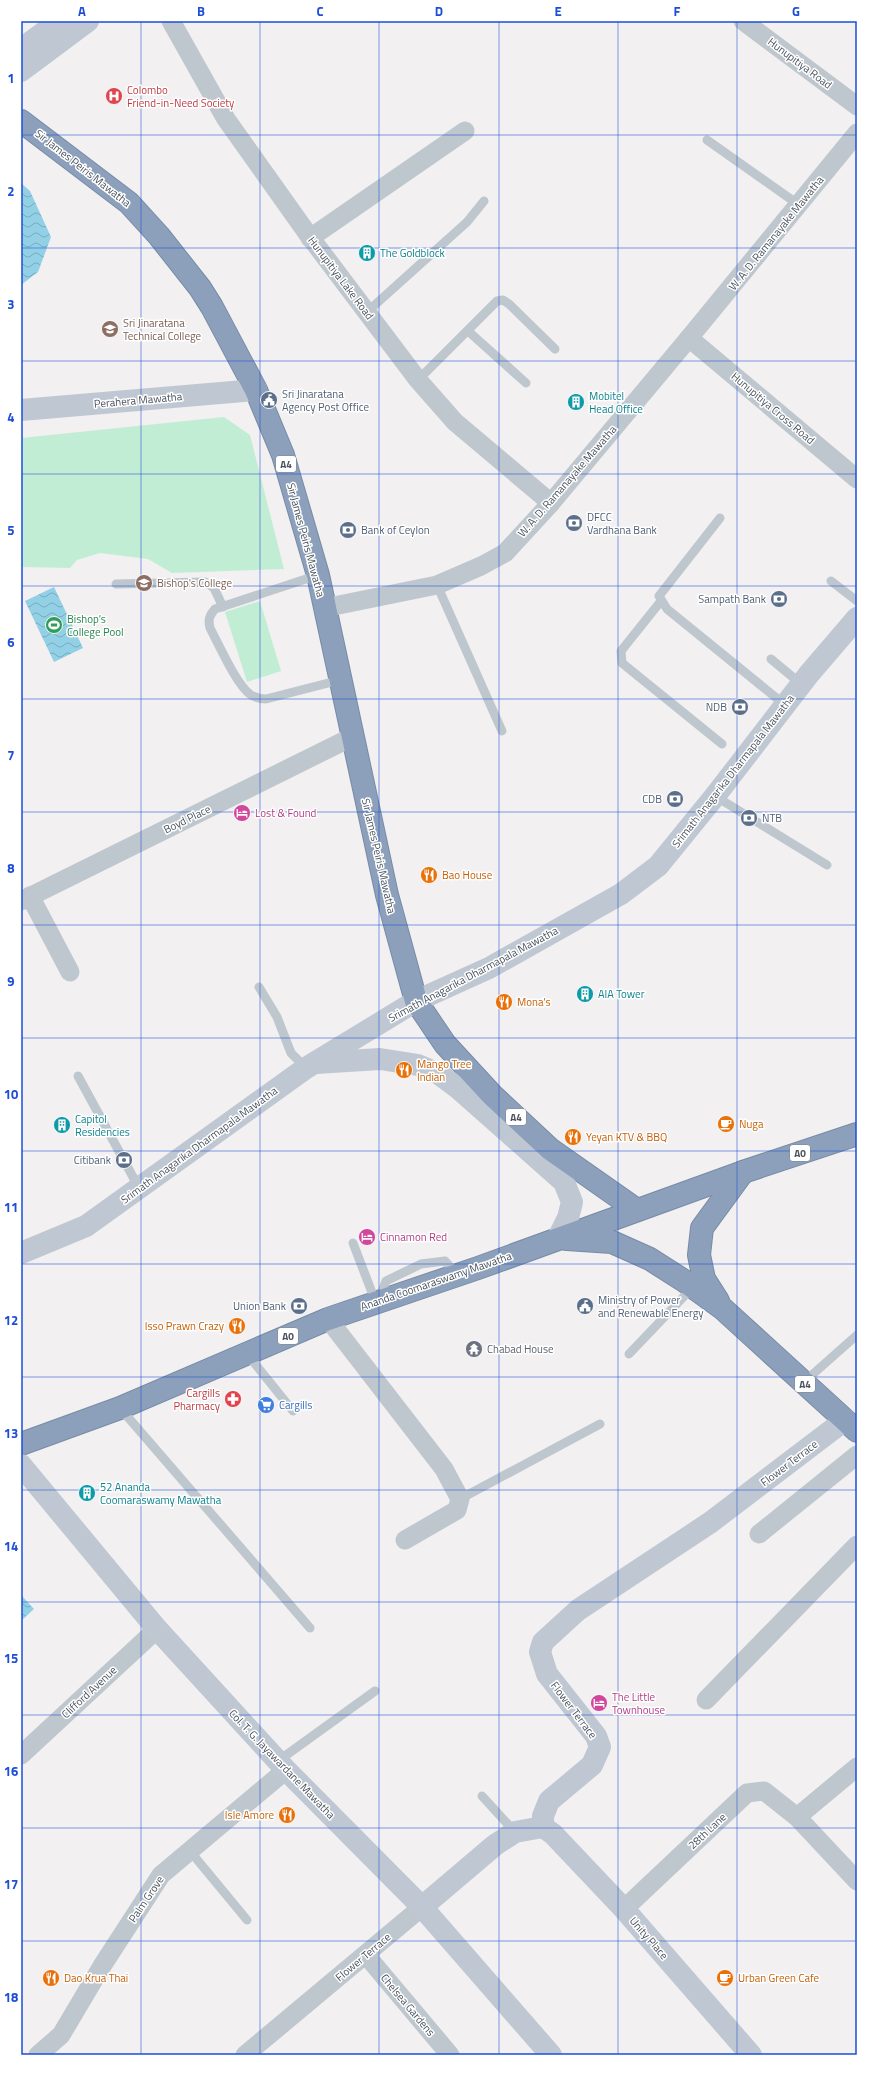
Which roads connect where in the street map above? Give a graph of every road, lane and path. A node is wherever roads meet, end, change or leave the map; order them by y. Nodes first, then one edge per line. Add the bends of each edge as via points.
1 (59, 21) edge
2 (88, 21) edge
3 (171, 21) edge
4 (744, 21) edge
5 (21, 49) edge
6 (21, 71) edge
7 (857, 106) edge
8 (21, 121) edge
9 (465, 131) dead end
10 (857, 133) edge
11 (707, 140) dead end
12 (484, 202) dead end
13 (799, 205) junction
14 (310, 238) junction
15 (367, 312) junction
16 (468, 331) junction
17 (690, 338) junction
18 (555, 349) dead end
19 (418, 380) junction
20 (526, 384) dead end
21 (256, 390) junction
22 (21, 410) edge
23 (857, 479) edge
24 (550, 503) junction
25 (720, 518) dead end
26 (318, 574) junction
27 (831, 581) dead end
28 (116, 584) dead end
29 (437, 585) junction
30 (661, 601) junction
31 (857, 601) edge
32 (223, 607) junction
33 (324, 608) junction
34 (857, 618) edge
35 (857, 638) edge
36 (831, 649) junction
37 (771, 659) dead end
38 (340, 680) junction
39 (801, 684) junction
40 (785, 705) junction
41 (502, 730) dead end
42 (352, 737) junction
43 (722, 744) dead end
44 (715, 796) junction
45 (827, 865) dead end
46 (26, 898) edge
47 (70, 972) dead end
48 (259, 987) dead end
49 (416, 1001) junction
50 (311, 1065) junction
51 (78, 1076) dead end
52 (857, 1134) edge
53 (743, 1172) junction
54 (139, 1188) junction
55 (637, 1210) junction
56 (558, 1238) junction
57 (353, 1244) dead end
58 (21, 1253) edge
59 (693, 1287) junction
60 (381, 1300) junction
61 (722, 1308) junction
62 (328, 1319) junction
63 (857, 1336) edge
64 (248, 1354) junction
65 (629, 1354) dead end
66 (804, 1382) junction
67 (120, 1408) junction
68 (293, 1411) dead end
69 (600, 1424) dead end
70 (851, 1426) edge
71 (21, 1444) edge
72 (857, 1455) edge
73 (21, 1465) edge
74 (460, 1499) junction
75 (758, 1534) dead end
76 (405, 1540) dead end
77 (857, 1545) edge
78 (310, 1628) dead end
79 (157, 1629) junction
80 (374, 1691) dead end
81 (706, 1700) dead end
82 (21, 1755) edge
83 (282, 1766) junction
84 (857, 1767) edge
85 (482, 1796) dead end
86 (796, 1817) junction
87 (543, 1827) junction
88 (515, 1832) junction
89 (190, 1851) junction
90 (857, 1881) edge
91 (422, 1907) junction
92 (624, 1909) junction
93 (247, 1920) dead end
94 (366, 1955) junction
95 (38, 2055) edge
96 (245, 2055) edge
97 (450, 2055) edge
98 (551, 2055) edge
99 (751, 2055) edge

1 - 5 street
2 - 6 street
3 - 14 street, Hunupitiya Lake Road via 226,118
4 - 7 street, Hunupitiya Road
8 - 21 highway, Sir James Peiris Mawatha / A4 via 129,203 159,236 212,307
9 - 14 street
10 - 13 street, W. A. D. Ramanayake Mawatha
11 - 13 lane
12 - 15 lane via 467,222
13 - 17 street, W. A. D. Ramanayake Mawatha
14 - 15 street, Hunupitiya Lake Road
15 - 19 street, Hunupitiya Lake Road
16 - 18 lane via 497,301 503,300
16 - 19 lane
16 - 20 lane
17 - 23 street, Hunupitiya Cross Road
17 - 24 street, W. A. D. Ramanayake Mawatha
19 - 24 street, Hunupitiya Lake Road via 455,422
21 - 22 street, Perahera Mawatha
21 - 26 highway, Sir James Peiris Mawatha / A4 via 283,455
24 - 29 street, W. A. D. Ramanayake Mawatha via 505,552 481,566
25 - 30 lane via 659,596
26 - 32 lane
26 - 33 highway, Sir James Peiris Mawatha / A4
27 - 31 lane
28 - 32 lane via 205,582 214,588
29 - 33 street, W. A. D. Ramanayake Mawatha
29 - 41 lane
30 - 40 lane via 667,609
30 - 43 lane via 621,651 622,662
32 - 38 lane via 215,609 210,615 210,628 240,684 250,695 266,699
33 - 38 highway, Sir James Peiris Mawatha / A4
34 - 36 street, Srimath Anagarika Dharmapala Mawatha
35 - 36 street
36 - 39 street, Srimath Anagarika Dharmapala Mawatha
37 - 39 lane
38 - 42 highway, Sir James Peiris Mawatha / A4
39 - 40 street, Srimath Anagarika Dharmapala Mawatha
40 - 44 street, Srimath Anagarika Dharmapala Mawatha
42 - 46 street, Boyd Place
42 - 49 highway, Sir James Peiris Mawatha / A4 via 387,895
44 - 45 lane
44 - 49 street, Srimath Anagarika Dharmapala Mawatha via 658,866 621,894 489,968
46 - 47 street
48 - 50 lane via 277,1018 291,1053
49 - 50 street, Srimath Anagarika Dharmapala Mawatha
49 - 55 highway, A4 via 444,1044 498,1101 550,1149
50 - 54 street, Srimath Anagarika Dharmapala Mawatha
50 - 56 street via 380,1060 418,1065 449,1081 564,1182 572,1202 568,1218
51 - 54 lane
52 - 53 highway, Ananda Coomaraswamy Mawatha / A0
53 - 55 highway, Ananda Coomaraswamy Mawatha / A0
53 - 61 highway, A4 via 702,1228 699,1254 704,1279
54 - 58 street, Srimath Anagarika Dharmapala Mawatha via 86,1226
55 - 56 highway, Ananda Coomaraswamy Mawatha / A0
56 - 59 highway, A4 via 612,1242 650,1259
56 - 60 highway, Ananda Coomaraswamy Mawatha / A0
57 - 60 lane
59 - 61 highway, A4
59 - 65 lane
60 - 62 highway, Ananda Coomaraswamy Mawatha / A0
61 - 66 highway, A4
62 - 64 highway, Ananda Coomaraswamy Mawatha / A0
62 - 74 street via 444,1469
63 - 66 lane
64 - 67 highway, Ananda Coomaraswamy Mawatha / A0
64 - 68 lane
66 - 70 highway, A4
67 - 71 highway, Ananda Coomaraswamy Mawatha / A0
67 - 78 lane
69 - 74 lane
70 - 87 street, Flower Terrace via 578,1610 543,1642 540,1652 547,1674 596,1736 600,1747 592,1765 549,1801 543,1816
72 - 75 street
73 - 79 street, Col. T. G. Jayawardane Mawatha
74 - 76 street via 457,1510
77 - 81 street
79 - 82 street, Clifford Avenue
79 - 83 street, Col. T. G. Jayawardane Mawatha
80 - 83 lane
83 - 89 street, Palm Grove
83 - 91 street, Col. T. G. Jayawardane Mawatha
84 - 86 street
85 - 88 lane
86 - 90 street, 28th Lane
86 - 92 street, 28th Lane via 764,1791 747,1793
87 - 88 street, Flower Terrace
87 - 92 street, Unity Place via 553,1834
88 - 91 street, Flower Terrace via 495,1845
89 - 93 lane
89 - 95 street, Palm Grove via 161,1875 61,2035
91 - 94 street, Flower Terrace
91 - 98 street, Col. T. G. Jayawardane Mawatha
92 - 99 street, Unity Place
94 - 96 street, Flower Terrace
94 - 97 street, Chelsea Gardens

